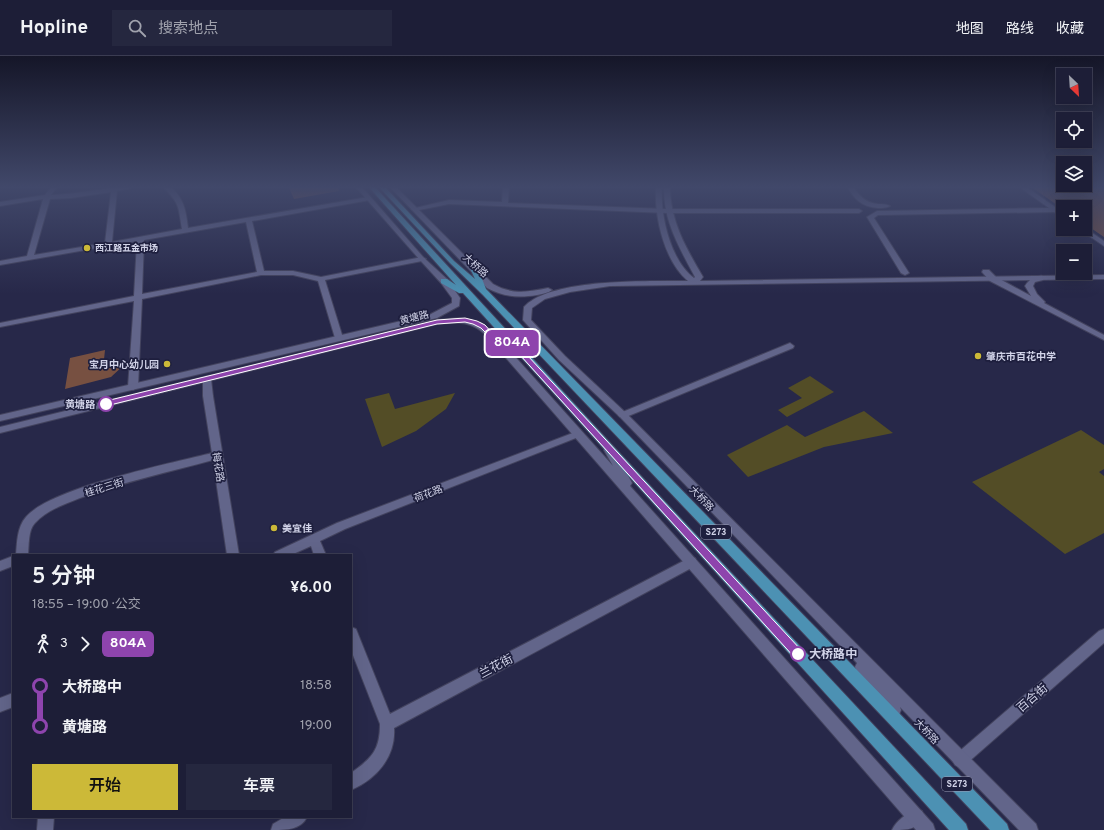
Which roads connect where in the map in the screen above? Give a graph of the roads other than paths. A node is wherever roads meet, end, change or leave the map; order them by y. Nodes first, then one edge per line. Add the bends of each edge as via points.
1 (41, 222) edge
2 (110, 222) edge
3 (184, 222) edge
4 (237, 222) edge
5 (249, 222) edge
6 (389, 222) edge
7 (404, 222) edge
8 (415, 222) edge
9 (427, 222) edge
10 (661, 222) edge
11 (671, 222) edge
12 (873, 222) edge
13 (185, 231) junction
14 (1092, 236) edge
15 (141, 238) junction
16 (108, 244) junction
17 (1104, 244) edge
18 (30, 258) junction
19 (422, 259) junction
20 (0, 263) edge
21 (474, 268) junction
22 (1092, 270) edge
23 (1104, 270) edge
24 (1056, 271) edge
25 (986, 272) junction
26 (261, 273) junction
27 (905, 273) junction
28 (685, 277) junction
29 (1104, 277) edge
30 (1040, 278) junction
31 (321, 279) junction
32 (992, 279) junction
33 (697, 280) junction
34 (444, 281) junction
35 (486, 293) junction
36 (138, 298) junction
37 (472, 298) junction
38 (1045, 307) junction
39 (436, 319) junction
40 (0, 325) edge
41 (518, 327) junction
42 (490, 334) junction
43 (339, 338) junction
44 (1104, 338) edge
45 (512, 343) junction
46 (790, 346) dead end
47 (562, 358) junction
48 (207, 379) junction
49 (133, 387) junction
50 (623, 415) junction
51 (0, 418) edge
52 (0, 430) edge
53 (578, 434) junction
54 (608, 448) junction
55 (218, 456) junction
56 (634, 498) junction
57 (314, 539) junction
58 (22, 554) edge
59 (233, 554) edge
60 (281, 554) edge
61 (320, 554) edge
62 (12, 561) edge
63 (691, 562) junction
64 (0, 566) edge
65 (1104, 635) edge
66 (352, 636) edge
67 (840, 638) junction
68 (12, 700) edge
69 (0, 706) edge
70 (387, 724) junction
71 (914, 738) junction
72 (960, 760) junction
73 (352, 781) edge
74 (916, 817) junction
75 (46, 818) edge
76 (297, 818) edge
77 (45, 830) edge
78 (279, 830) edge
79 (900, 830) edge
80 (927, 830) edge
81 (960, 830) edge
82 (1001, 830) edge
83 (1030, 830) edge

1 - 18 street
2 - 16 street
3 - 13 street
4 - 13 street
5 - 26 street
6 - 19 street
7 - 37 main road, S273
8 - 35 main road, 大桥路 / S273
9 - 21 street
10 - 28 street via 664,235
11 - 33 street
12 - 27 street
13 - 15 street
14 - 17 street
15 - 16 street
15 - 36 street
16 - 18 street
18 - 20 street
19 - 31 street
19 - 34 street
21 - 28 street via 490,286 511,295 527,295 597,279
21 - 35 main road
22 - 23 street
24 - 25 street
25 - 27 street
25 - 32 street
26 - 31 street via 288,272
26 - 36 street
27 - 33 street
28 - 33 street
29 - 30 street
30 - 32 street
30 - 38 street via 1029,286
31 - 43 street
32 - 33 street
32 - 38 street
33 - 47 street via 594,285 542,297 528,307 527,320
34 - 37 main road
34 - 39 street via 456,298 456,304
35 - 41 main road, 大桥路 / S273
36 - 40 street
36 - 49 street
37 - 45 main road, S273
38 - 44 street
39 - 42 street via 475,322
39 - 43 street, 黄塘路
39 - 48 street, 黄塘路
41 - 47 street
41 - 71 main road, 大桥路 / S273
42 - 45 street
42 - 53 street
43 - 49 street, 黄塘路
45 - 54 main road, S273
46 - 50 street
47 - 50 street
48 - 52 street, 黄塘路
48 - 55 street, 梅花路
49 - 51 street, 黄塘路
50 - 67 street
53 - 56 street
53 - 57 street, 荷花路 via 348,523
54 - 56 street
54 - 81 main road, S273
55 - 58 street, 桂花三街 via 95,489 40,511 30,520 23,536
55 - 59 street, 梅花路
56 - 63 street
57 - 60 street, 荷花路
57 - 61 street
62 - 64 street
63 - 70 street, 兰花街
63 - 74 street
65 - 72 street, 百合街
66 - 70 street
67 - 71 street
67 - 72 street
68 - 69 street
70 - 73 street via 388,737 381,759
71 - 82 main road, 大桥路 / S273
72 - 83 street
74 - 79 street
74 - 80 street
75 - 77 street
76 - 78 street

